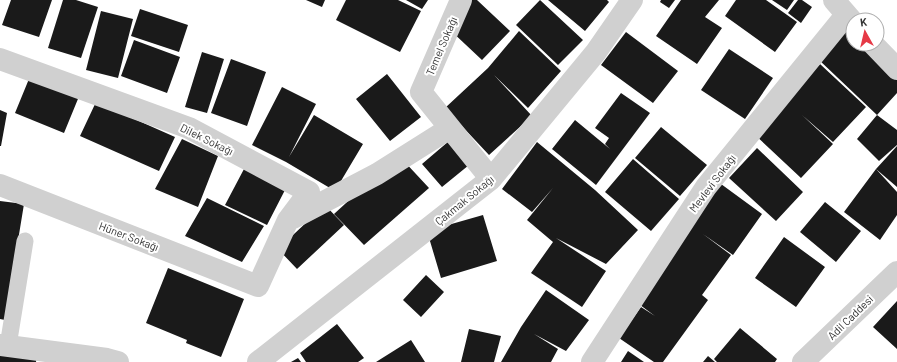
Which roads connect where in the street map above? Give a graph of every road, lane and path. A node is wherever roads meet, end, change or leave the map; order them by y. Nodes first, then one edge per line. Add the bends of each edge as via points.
1 (460, 0) edge
2 (632, 0) edge
3 (845, 13) edge
4 (881, 52) edge
5 (0, 59) edge
6 (897, 69) edge
7 (450, 128) junction
8 (491, 179) junction
9 (0, 185) edge
10 (288, 220) junction
11 (25, 241) dead end
12 (897, 272) edge
13 (258, 286) joint
14 (4, 346) edge
15 (118, 362) edge
16 (258, 362) edge
17 (592, 362) edge
18 (803, 362) edge

1 - 7 street, Temel Sokağı via 421,92
2 - 8 street, Çakmak Sokağı via 596,52
3 - 17 street, Mevlevi Sokağı via 706,188
4 - 6 street
5 - 10 street, Dilek Sokağı via 189,128 309,192
7 - 8 street
7 - 10 street via 377,174
8 - 16 street, Çakmak Sokağı
9 - 13 street, Hüner Sokağı
10 - 13 street, Dilek Sokağı
11 - 14 lane
12 - 18 street, Adil Caddesi
14 - 15 street

